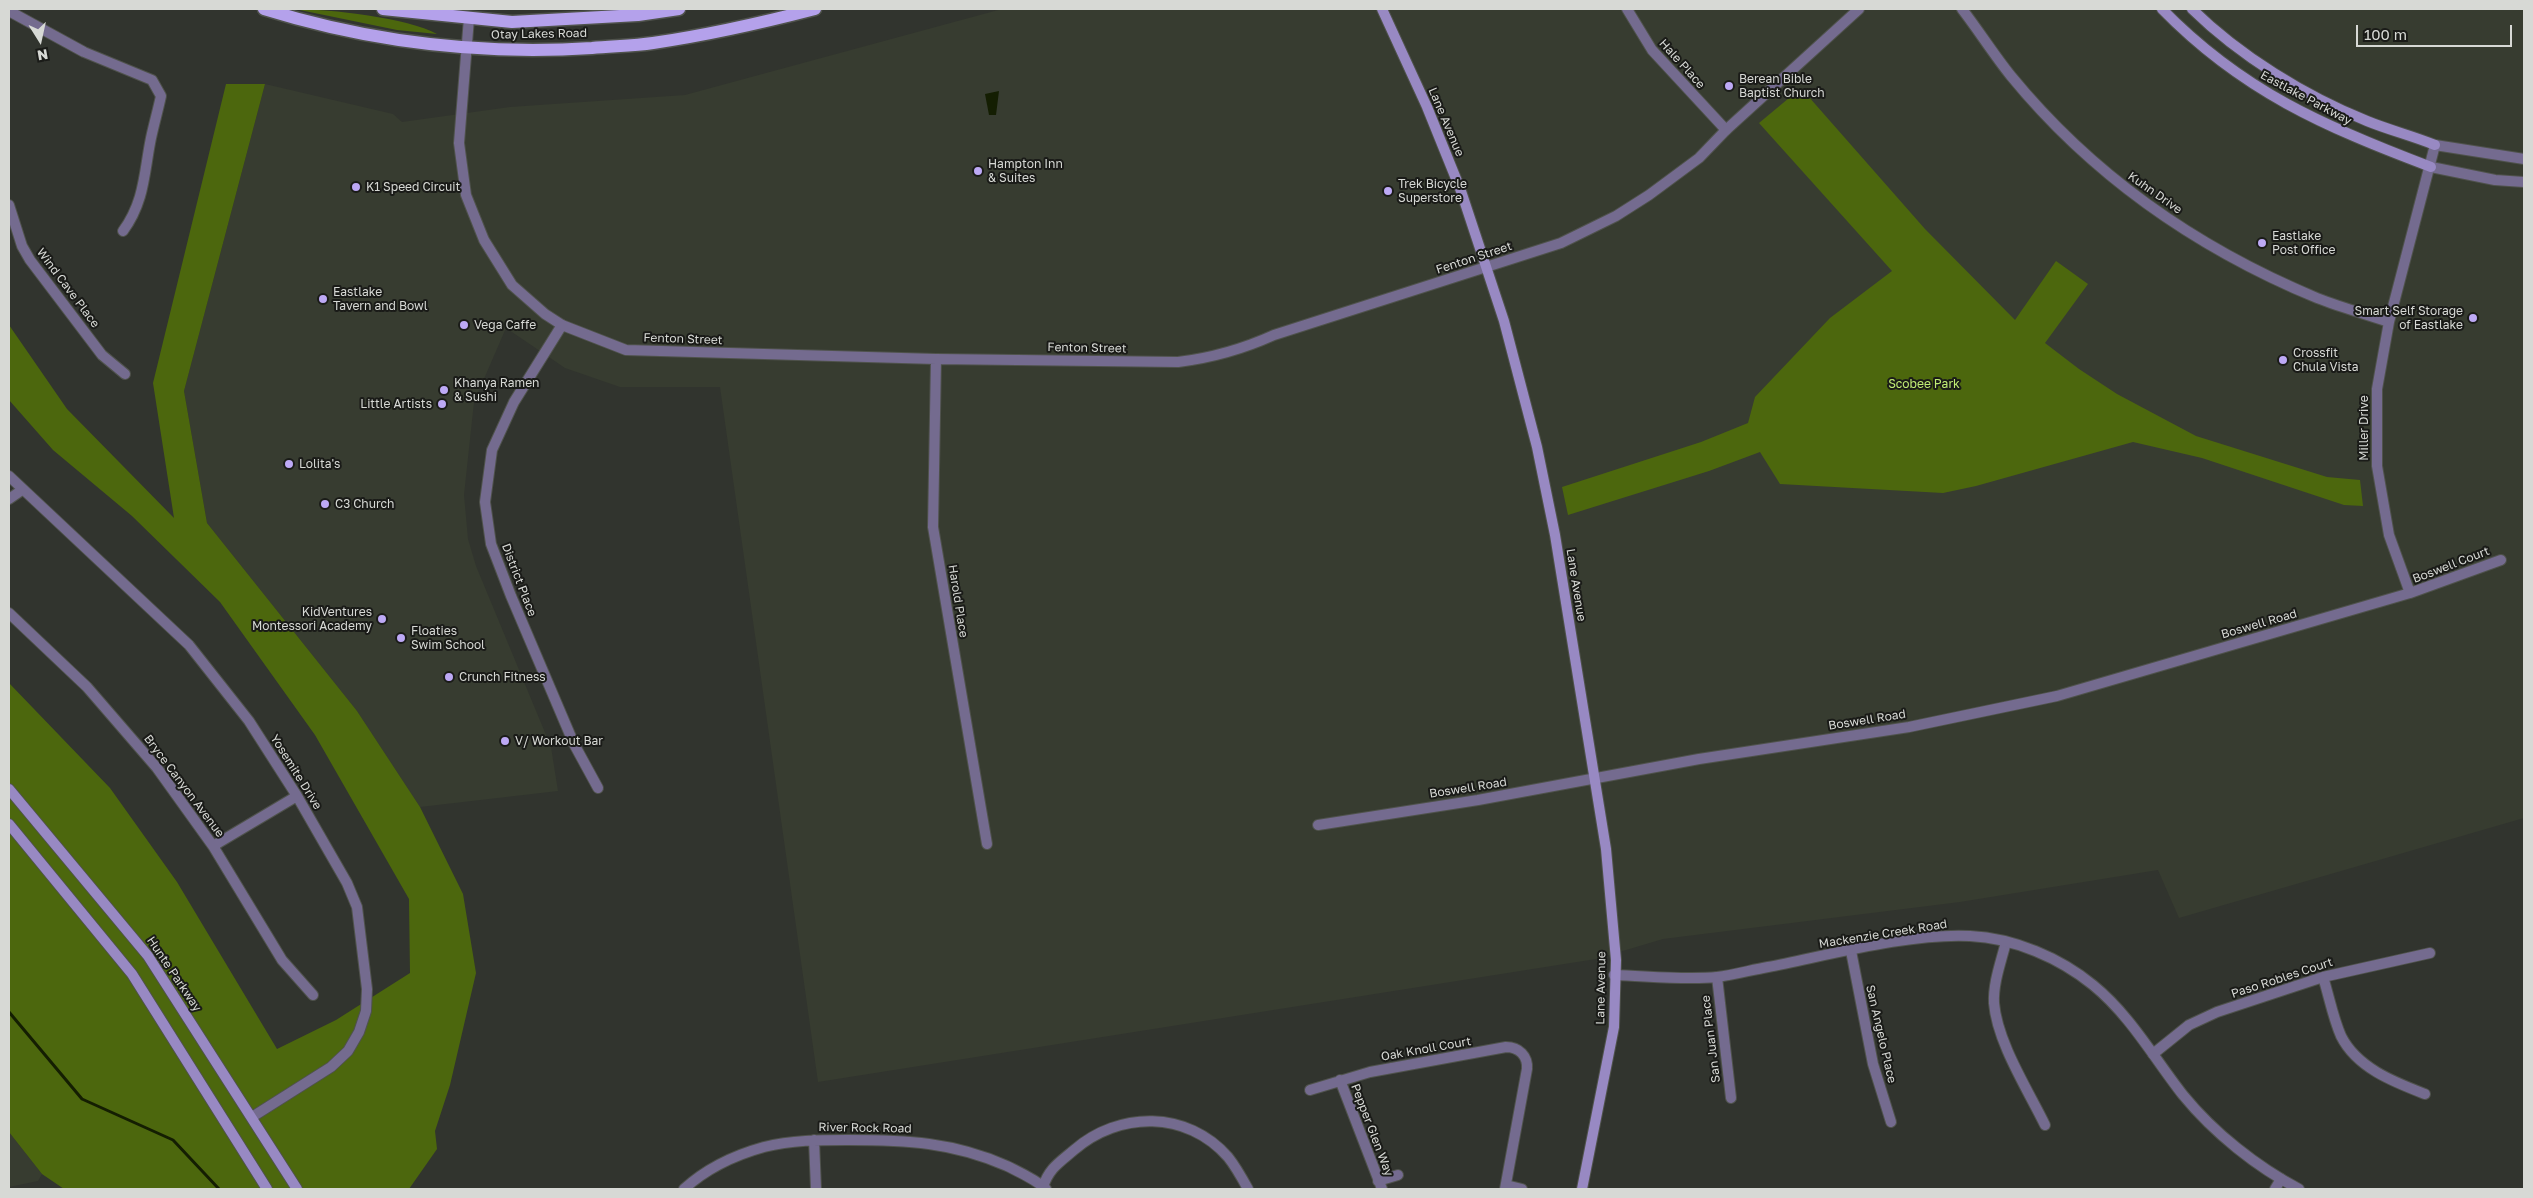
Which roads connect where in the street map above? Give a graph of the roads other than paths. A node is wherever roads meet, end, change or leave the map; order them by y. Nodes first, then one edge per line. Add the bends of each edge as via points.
1 (264, 9) edge
2 (383, 9) edge
3 (679, 9) edge
4 (815, 9) edge
5 (1382, 9) edge
6 (1627, 9) edge
7 (1859, 9) edge
8 (1962, 9) edge
9 (2162, 9) edge
10 (2192, 9) edge
11 (9, 12) edge
12 (468, 18) junction
13 (465, 48) junction
14 (1726, 130) junction
15 (2436, 144) junction
16 (2524, 159) edge
17 (2431, 167) junction
18 (2524, 182) edge
19 (9, 205) edge
20 (123, 231) dead end
21 (1486, 268) junction
22 (2388, 322) junction
23 (562, 325) junction
24 (936, 359) junction
25 (125, 374) dead end
26 (9, 476) edge
27 (22, 490) junction
28 (9, 498) edge
29 (2500, 560) dead end
30 (2410, 593) junction
31 (9, 613) edge
32 (1594, 779) junction
33 (598, 788) dead end
34 (9, 789) edge
35 (296, 796) junction
36 (9, 824) edge
37 (1318, 825) dead end
38 (987, 844) dead end
39 (213, 846) junction
40 (2006, 942) junction
41 (1851, 950) junction
42 (2430, 953) dead end
43 (1614, 975) junction
44 (1717, 977) junction
45 (2323, 977) junction
46 (313, 995) dead end
47 (2153, 1054) junction
48 (1340, 1080) junction
49 (1310, 1090) dead end
50 (2424, 1094) dead end
51 (1731, 1098) dead end
52 (252, 1117) junction
53 (1891, 1122) dead end
54 (2045, 1125) dead end
55 (814, 1140) junction
56 (1398, 1175) dead end
57 (2281, 1179) junction
58 (1380, 1185) edge
59 (1505, 1187) edge
60 (1045, 1188) edge
61 (268, 1189) edge
62 (297, 1189) edge
63 (684, 1189) edge
64 (816, 1189) edge
65 (1248, 1189) edge
66 (1522, 1189) edge
67 (1582, 1189) edge
68 (2276, 1189) edge
69 (2299, 1189) edge

1 - 13 main road, Otay Lakes Road via 383,38
2 - 12 main road, Otay Lakes Road
3 - 12 main road, Otay Lakes Road via 638,15 512,22
4 - 13 main road, Otay Lakes Road via 738,28 650,44 556,50
5 - 21 main road, Lane Avenue via 1461,191
6 - 14 street, Hale Place via 1652,50
7 - 14 street, Fenton Street
8 - 22 street, Kuhn Drive via 2010,75 2065,135 2121,186 2230,257 2319,298
9 - 17 main road, Eastlake Parkway via 2211,55 2268,95 2343,133
10 - 15 main road, Eastlake Parkway via 2263,65 2316,99 2368,122
11 - 20 street via 84,52 152,80 161,96 144,187
12 - 13 street, Fenton Street
13 - 23 street, Fenton Street via 459,152 471,211 484,240 512,284
14 - 21 street, Fenton Street via 1693,163 1616,216 1561,243
15 - 16 street
15 - 17 street, Miller Drive
17 - 18 street via 2495,180
17 - 22 street, Miller Drive
19 - 25 street, Wind Cave Place via 30,260 102,355
21 - 24 street, Fenton Street via 1201,360
21 - 32 main road, Lane Avenue via 1504,321 1544,479
22 - 30 street, Miller Drive via 2377,389 2377,466 2389,535
23 - 24 street, Fenton Street via 626,350
23 - 33 street, District Place via 514,402 492,450 485,502 491,544 511,596 574,744
24 - 38 street, Harold Place via 933,527
26 - 27 street, Yosemite Drive
27 - 28 street
27 - 35 street, Yosemite Drive via 189,645 249,721
29 - 30 street, Boswell Court
30 - 32 street, Boswell Road via 2057,696 1909,727 1699,759
31 - 39 street, Bryce Canyon Avenue via 87,687 157,768
32 - 37 street, Boswell Road
32 - 43 main road, Lane Avenue via 1606,849 1616,960
34 - 52 main road, Hunte Parkway via 148,956
35 - 39 street
35 - 52 street, Yosemite Drive via 347,883 357,908 367,989 366,1011 356,1037 340,1060
36 - 61 main road via 132,974
39 - 46 street, Bryce Canyon Avenue via 282,960
40 - 41 street, Mackenzie Creek Road via 1973,936 1949,936
40 - 47 street, Mackenzie Creek Road via 2046,955 2092,984
40 - 54 street via 1994,1005 2003,1038
41 - 44 street, Mackenzie Creek Road
41 - 53 street, San Angelo Place via 1873,1064
42 - 45 street, Paso Robles Court
43 - 44 street, Mackenzie Creek Road
43 - 67 main road, Lane Avenue via 1614,1027
44 - 51 street, San Juan Place
45 - 47 street, Paso Robles Court via 2217,1012 2190,1025
45 - 50 street via 2346,1045 2368,1067
47 - 57 street, Mackenzie Creek Road via 2185,1097 2220,1132
48 - 49 street, Oak Knoll Court
48 - 58 street, Pepper Glen Way
48 - 59 street, Oak Knoll Court via 1506,1047 1518,1050 1527,1064
52 - 62 main road, Hunte Parkway
55 - 60 street, River Rock Road via 908,1140 947,1146 998,1162
55 - 63 street, River Rock Road via 774,1145 736,1156
55 - 64 street
56 - 58 street
57 - 68 street
57 - 69 street, Mackenzie Creek Road
59 - 66 street
60 - 65 street via 1047,1173 1092,1136 1114,1126 1145,1121 1179,1126 1206,1138 1227,1156

